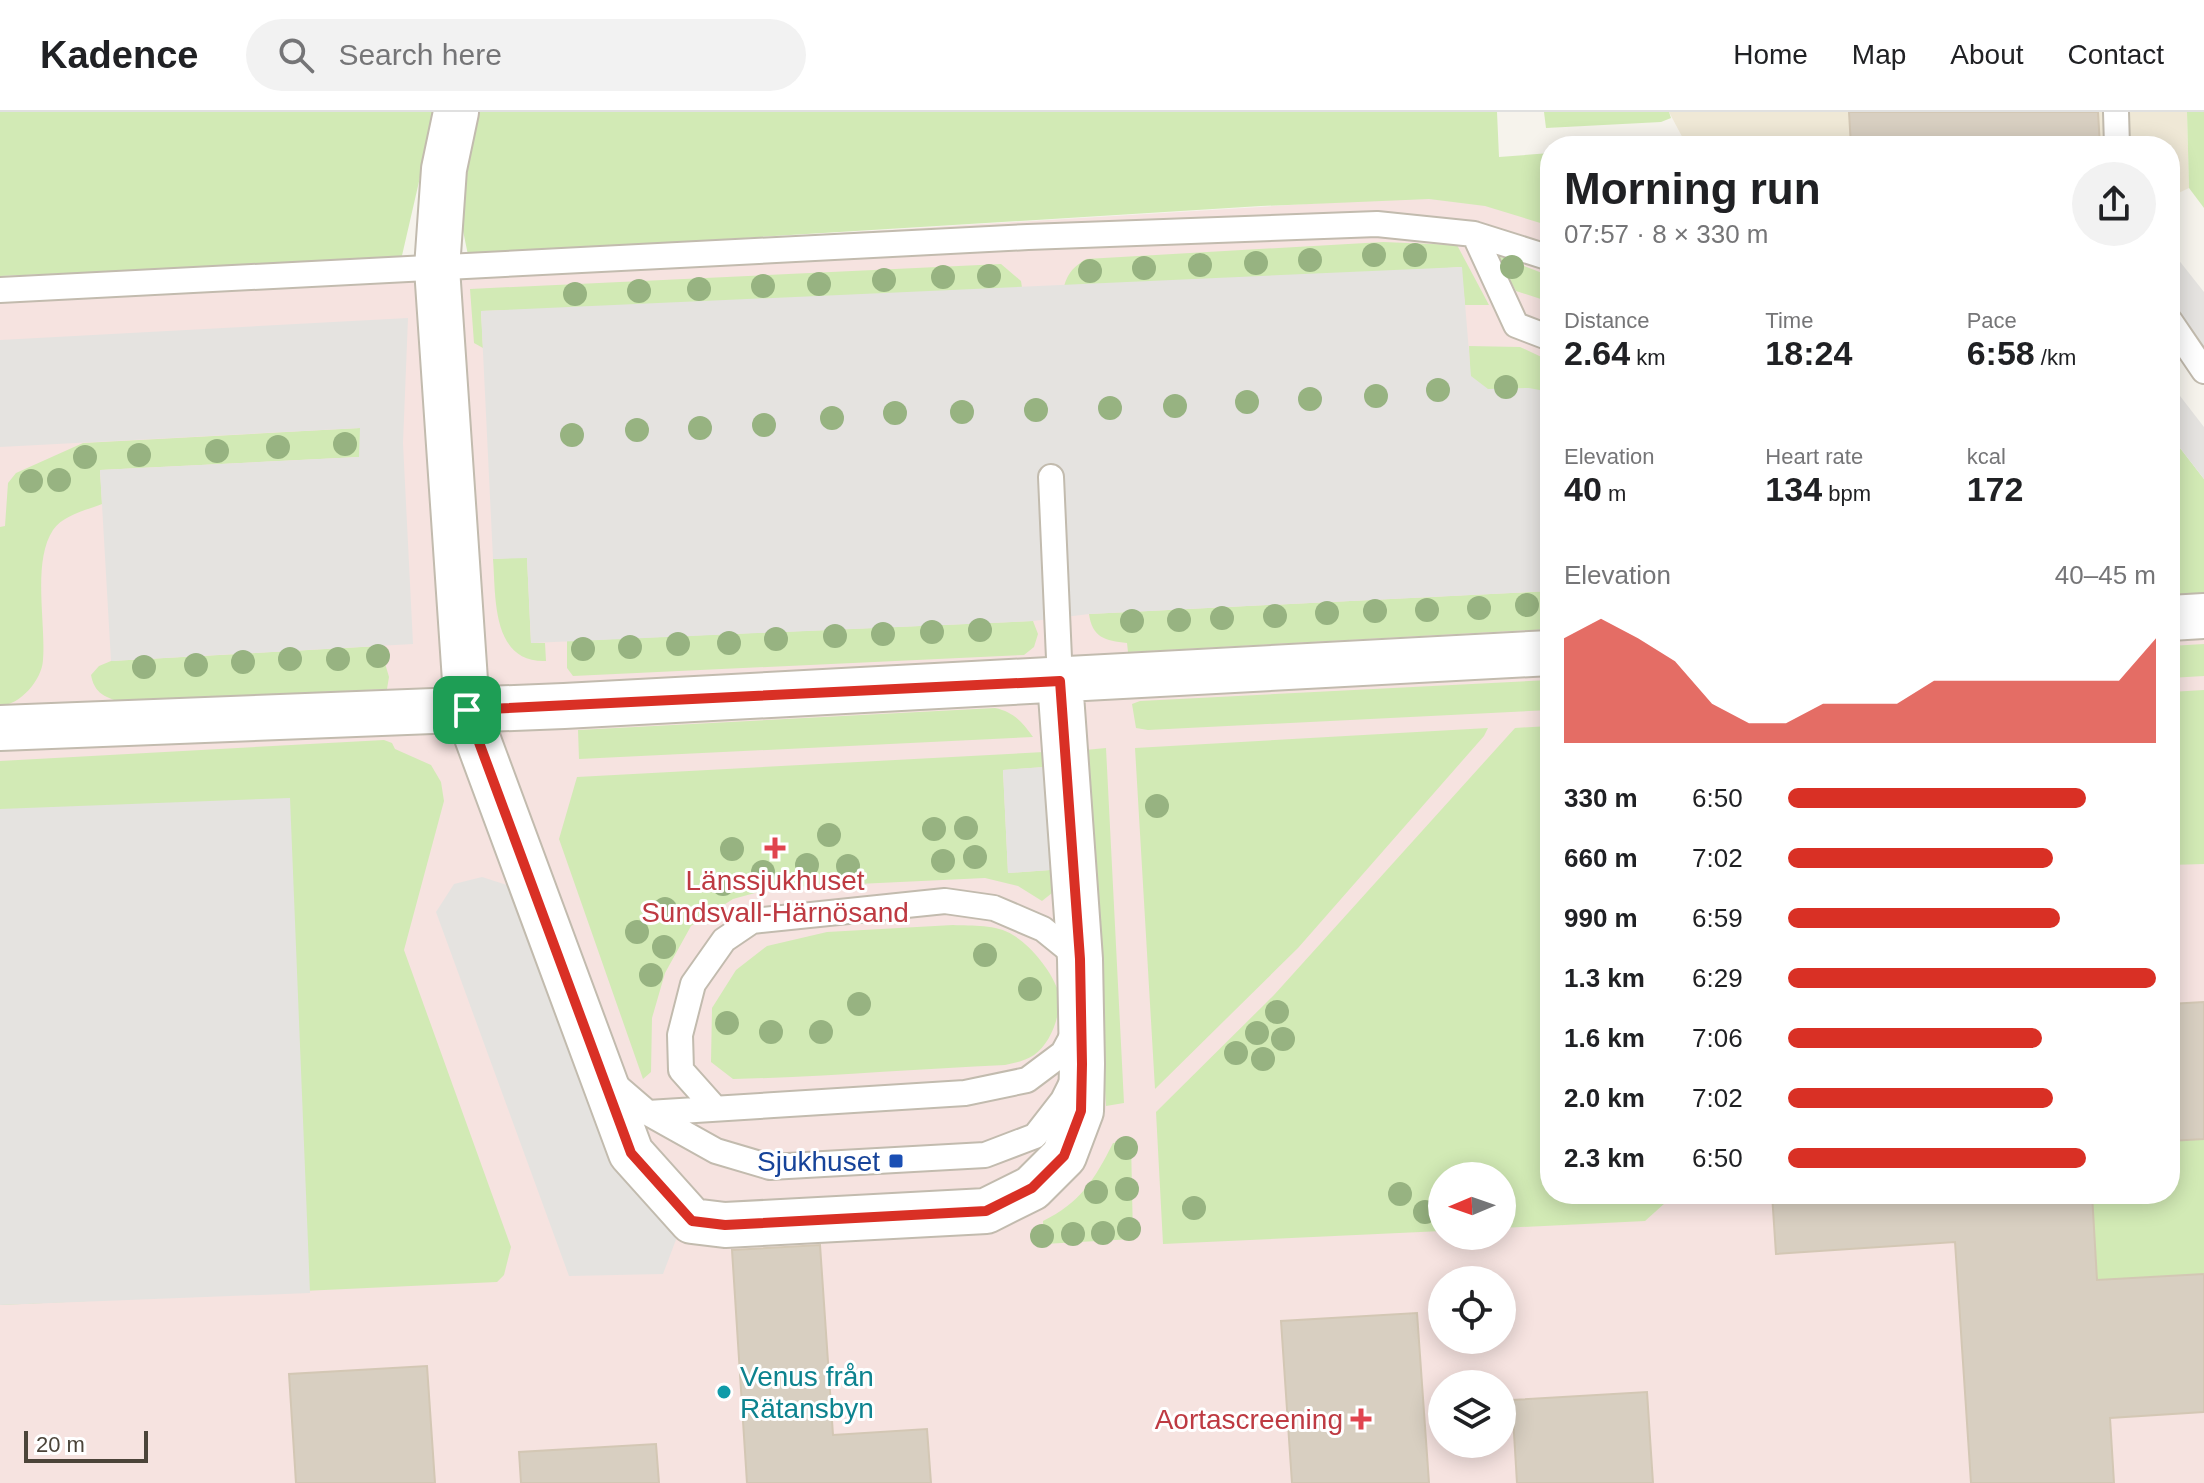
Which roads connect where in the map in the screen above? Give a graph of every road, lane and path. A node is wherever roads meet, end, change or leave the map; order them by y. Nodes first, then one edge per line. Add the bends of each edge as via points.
1 (456, 112) edge
2 (2116, 112) edge
3 (2117, 136) edge
4 (1474, 234) junction
5 (1540, 255) edge
6 (437, 268) junction
7 (0, 290) edge
8 (1540, 334) edge
9 (2180, 336) edge
10 (2204, 371) edge
11 (1051, 477) dead end
12 (2204, 616) edge
13 (2180, 617) edge
14 (1540, 654) edge
15 (1060, 681) junction
16 (467, 710) junction
17 (0, 728) edge
18 (1080, 959) junction
19 (1081, 1019) junction
20 (1082, 1064) junction
21 (600, 1072) junction
22 (714, 1107) junction
23 (648, 1113) junction

1 - 6 street via 444,169
2 - 3 lane
4 - 5 lane
4 - 6 lane via 1377,224
4 - 8 lane via 1516,325
6 - 7 lane
6 - 16 street
9 - 10 lane
11 - 15 lane
12 - 13 street
14 - 15 street
15 - 16 street
15 - 18 street
16 - 17 street
16 - 21 street
18 - 19 street
18 - 22 lane via 1043,929 994,908 945,901 752,921 724,940 693,984 680,1035 681,1070
19 - 20 street
19 - 22 lane via 1063,1053 1027,1080 965,1093
20 - 21 street via 1081,1111 1064,1156 1032,1188 986,1211 725,1225 692,1221 631,1153
20 - 23 lane via 1035,1136 985,1155 770,1167 716,1151
21 - 23 lane
22 - 23 lane

